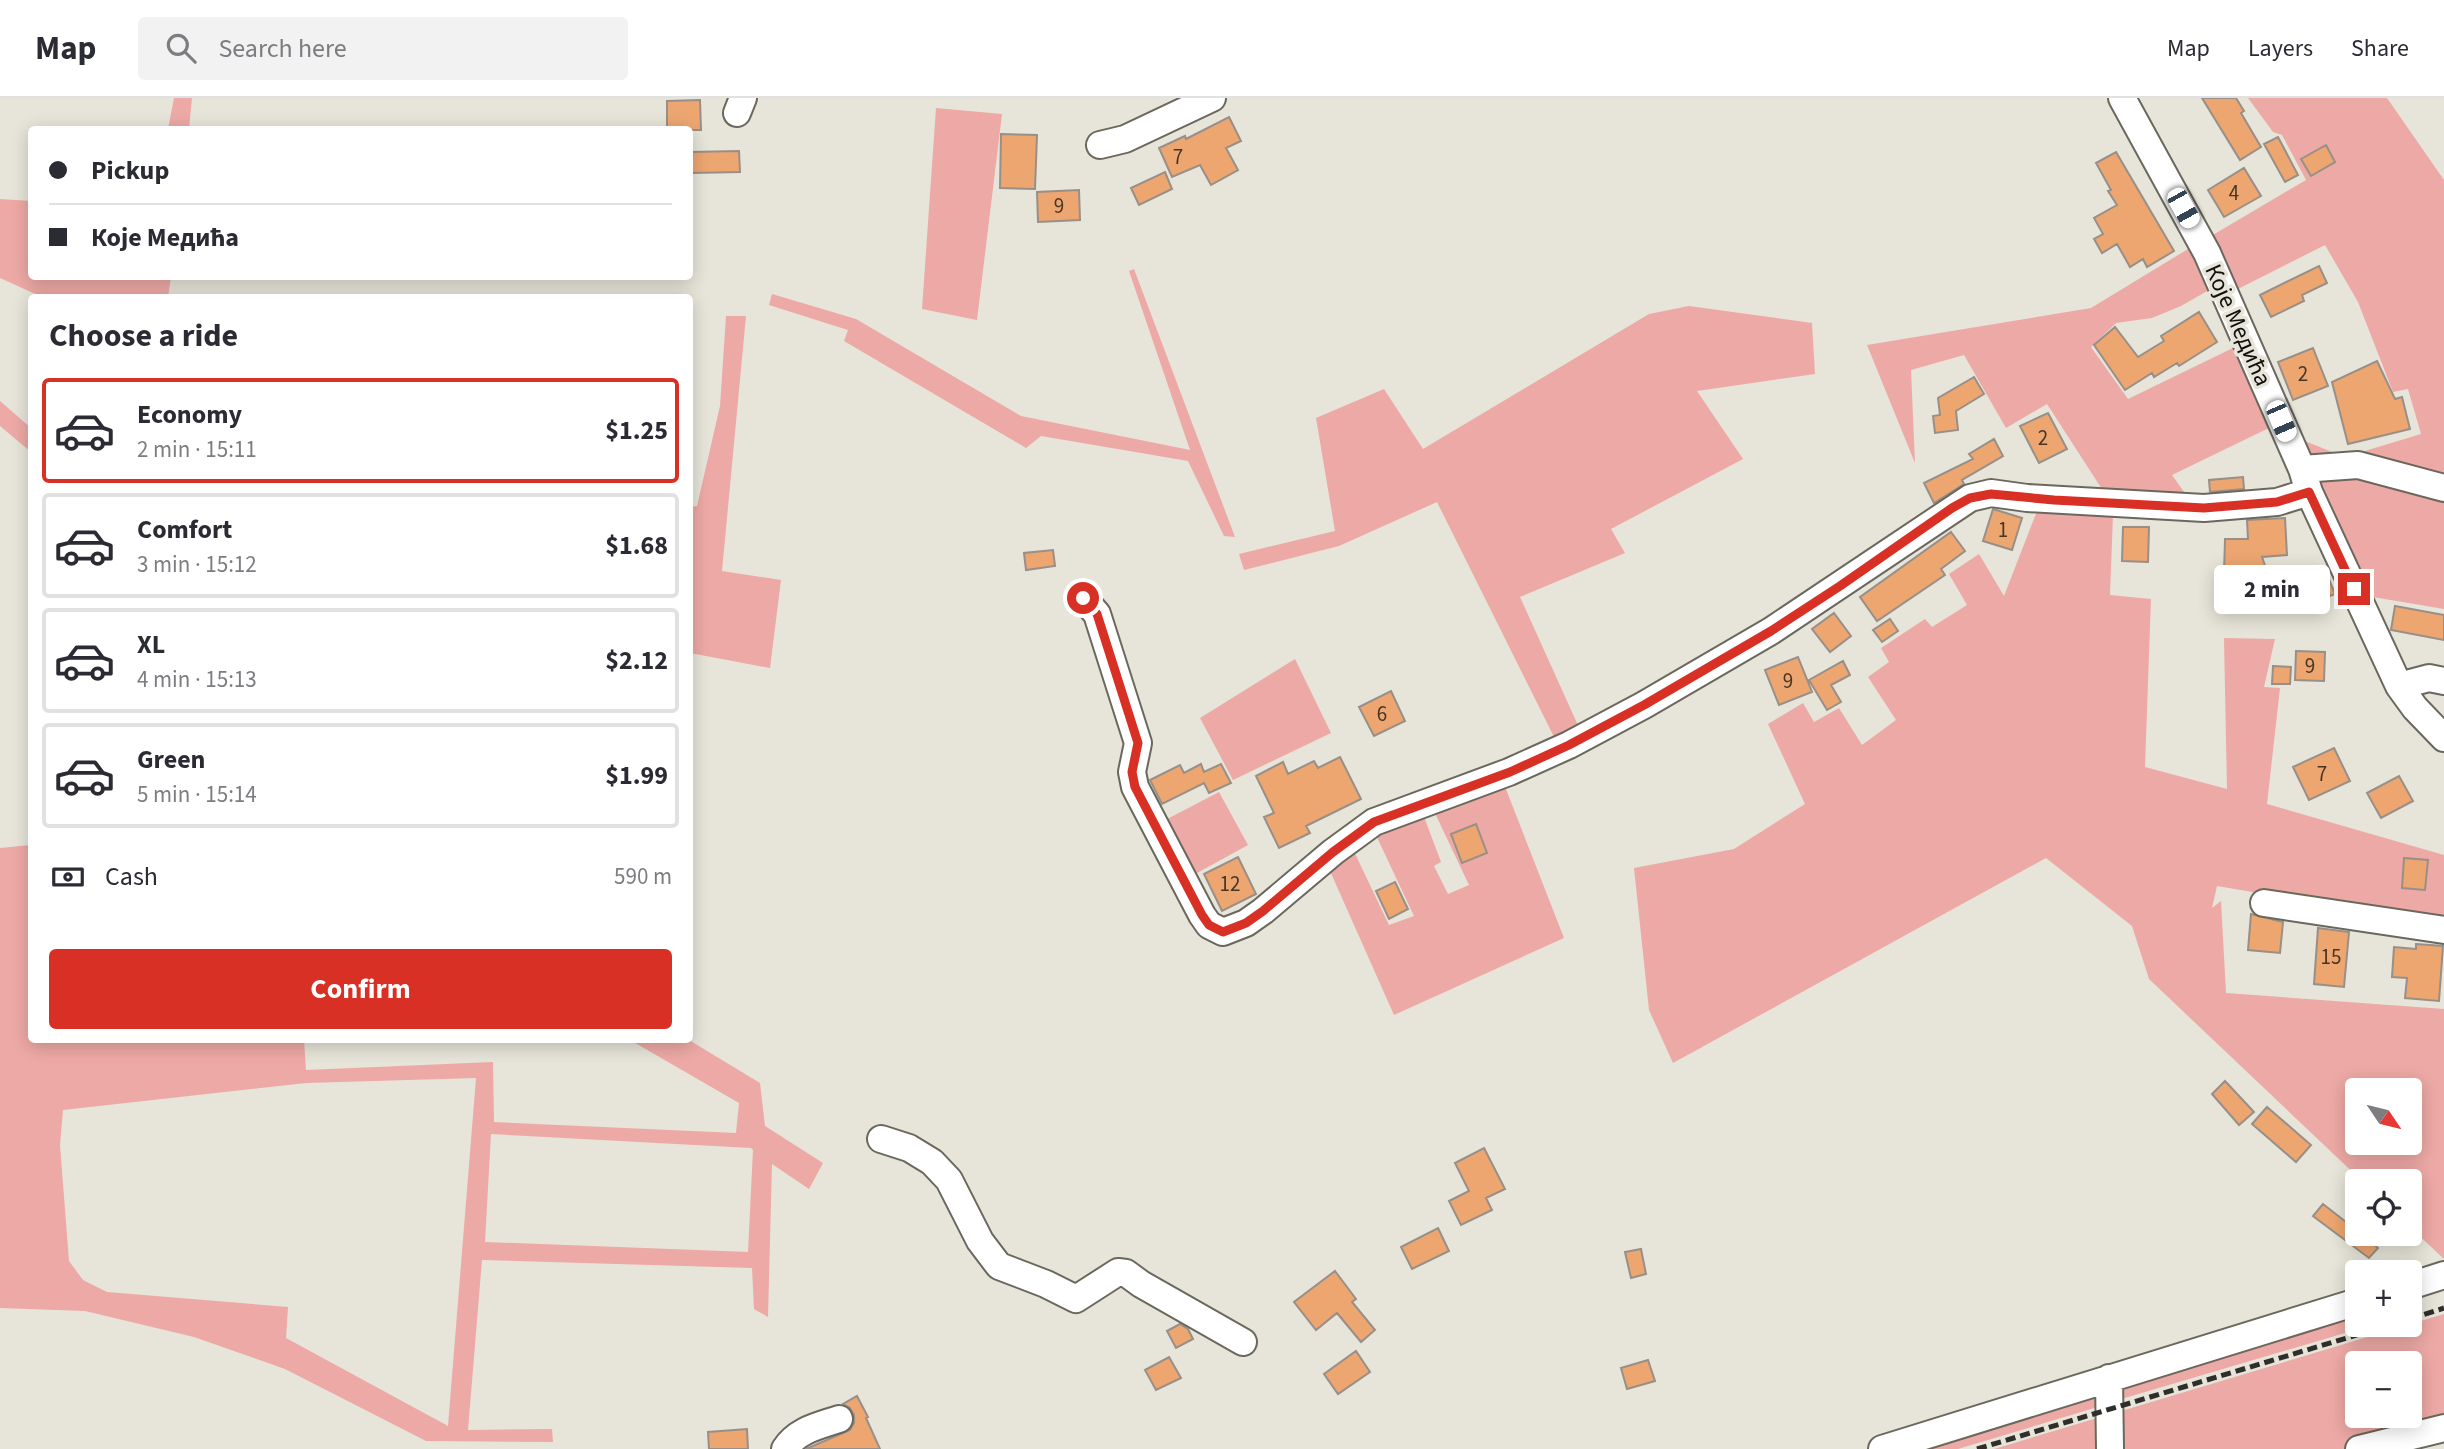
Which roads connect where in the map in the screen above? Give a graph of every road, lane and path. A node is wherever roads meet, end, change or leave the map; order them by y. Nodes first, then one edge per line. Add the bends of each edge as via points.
1 (1212, 98) edge
2 (2122, 98) edge
3 (1100, 145) dead end
4 (2305, 480) junction
5 (2444, 488) edge
6 (1083, 598) dead end
7 (2444, 681) edge
8 (2399, 686) junction
9 (2444, 738) edge
10 (2264, 903) dead end
11 (2444, 930) edge
12 (880, 1139) dead end
13 (2444, 1275) edge
14 (2422, 1282) edge
15 (2345, 1306) edge
16 (1243, 1342) dead end
17 (2109, 1378) junction
18 (839, 1419) dead end
19 (2436, 1436) edge
20 (785, 1449) edge
21 (1882, 1449) edge
22 (2110, 1449) edge
23 (2359, 1449) edge

1 - 3 street via 1125,139
2 - 4 street, Које Медића via 2207,253
4 - 5 street via 2358,465
4 - 6 street via 2277,502 2204,508 1978,496 1952,508 1840,586 1644,705 1538,760 1374,822 1263,911 1223,932 1202,915 1135,787 1132,772 1138,743 1097,614
4 - 8 street, Које Медића
7 - 8 street via 2429,678
8 - 9 street, Које Медића
10 - 11 street
12 - 16 street via 932,1162 948,1180 980,1241 999,1266 1076,1299 1118,1272 1126,1273
13 - 14 street
15 - 17 street
17 - 21 street
17 - 22 street
18 - 20 street via 804,1431
19 - 23 street

